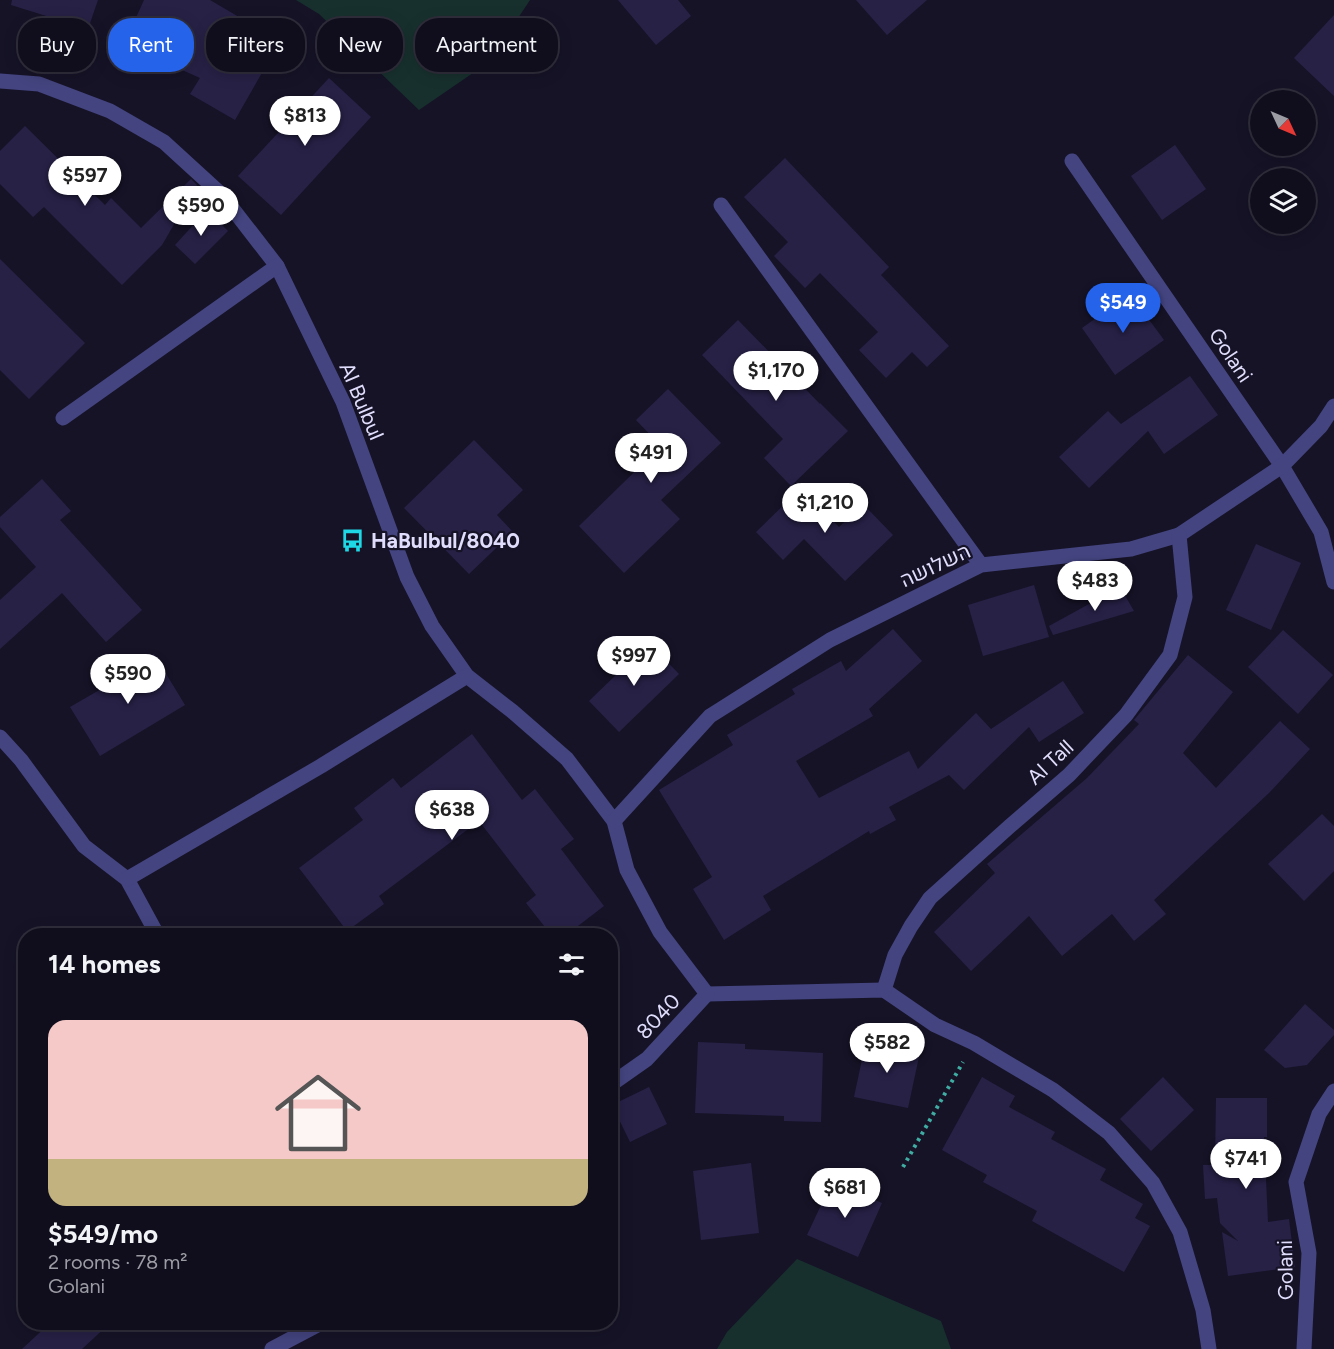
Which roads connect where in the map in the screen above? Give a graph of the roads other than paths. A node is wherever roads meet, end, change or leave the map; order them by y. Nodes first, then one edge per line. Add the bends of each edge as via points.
1 (0, 81) edge
2 (1072, 161) dead end
3 (721, 205) dead end
4 (277, 266) junction
5 (1334, 406) edge
6 (63, 418) dead end
7 (1282, 466) junction
8 (1179, 535) junction
9 (981, 565) junction
10 (1334, 582) edge
11 (467, 676) junction
12 (0, 737) edge
13 (614, 820) junction
14 (128, 879) junction
15 (154, 928) edge
16 (884, 990) junction
17 (707, 994) junction
18 (618, 1080) edge
19 (1334, 1091) edge
20 (308, 1330) edge
21 (272, 1349) edge
22 (1209, 1349) edge
23 (1304, 1349) edge

1 - 4 street, Al Bulbul via 39,84 110,111 164,142 222,195
2 - 7 street, Golani
3 - 9 street
4 - 6 street
4 - 11 street, Al Bulbul via 343,402 407,577 432,626
5 - 7 street, השלושה via 1321,426
7 - 8 street, השלושה
7 - 10 street, Golani via 1321,532
8 - 9 street, השלושה via 1131,549
8 - 16 street, Al Tall via 1185,597 1170,655 1126,715 1069,775 930,898 895,955
9 - 13 street, השלושה via 830,640 710,716
11 - 13 street, Al Bulbul via 567,759
11 - 14 street
12 - 14 street via 84,846
13 - 17 street via 627,870 660,932
14 - 15 street
16 - 17 street
16 - 22 street via 935,1025 974,1043 1053,1090 1109,1133 1153,1183 1180,1232 1203,1310
17 - 18 street, 8040 via 647,1059
19 - 23 street, Golani via 1319,1114 1296,1182 1309,1253
20 - 21 street

